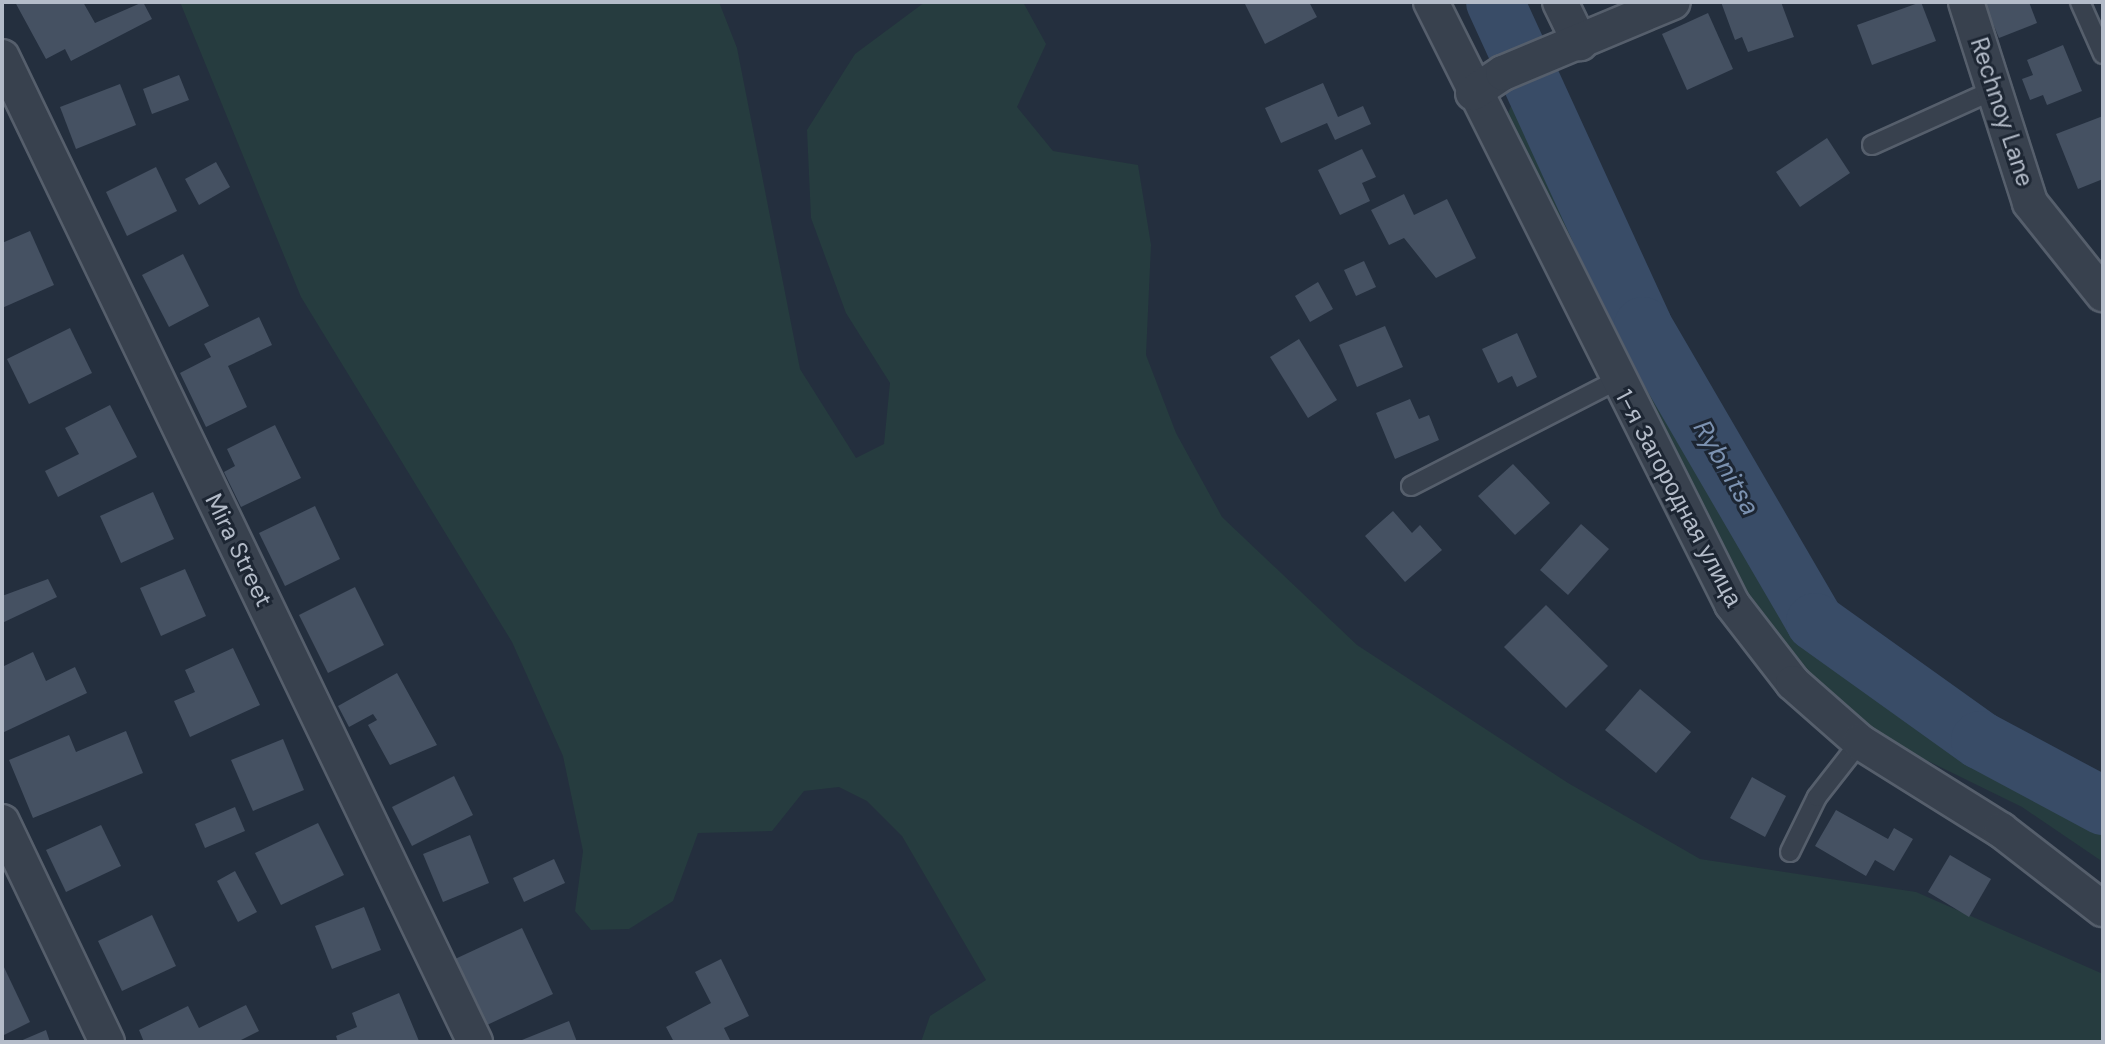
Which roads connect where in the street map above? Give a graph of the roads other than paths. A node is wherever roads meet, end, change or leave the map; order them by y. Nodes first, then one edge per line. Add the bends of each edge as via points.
1 (1431, 2) edge
2 (1560, 2) edge
3 (1673, 2) edge
4 (1966, 2) edge
5 (2080, 2) edge
6 (1567, 49) junction
7 (2103, 54) edge
8 (2, 57) edge
9 (1996, 89) junction
10 (1473, 93) junction
11 (1872, 145) dead end
12 (2103, 294) edge
13 (1617, 380) junction
14 (1411, 486) dead end
15 (1860, 742) junction
16 (2, 822) edge
17 (1790, 852) dead end
18 (2103, 909) edge
19 (107, 1042) edge
20 (475, 1042) edge

1 - 10 street, 1-я Загородная улица
2 - 6 street
3 - 6 street
4 - 9 street, Rechnoy Lane
5 - 7 lane
6 - 10 street via 1503,73
8 - 20 street, Mira Street
9 - 11 lane
9 - 12 street, Rechnoy Lane via 2030,203
10 - 13 street, 1-я Загородная улица
13 - 14 lane
13 - 15 street, 1-я Загородная улица via 1732,604 1793,683
15 - 17 lane via 1817,797
15 - 18 street, 1-я Загородная улица via 2001,830
16 - 19 street

